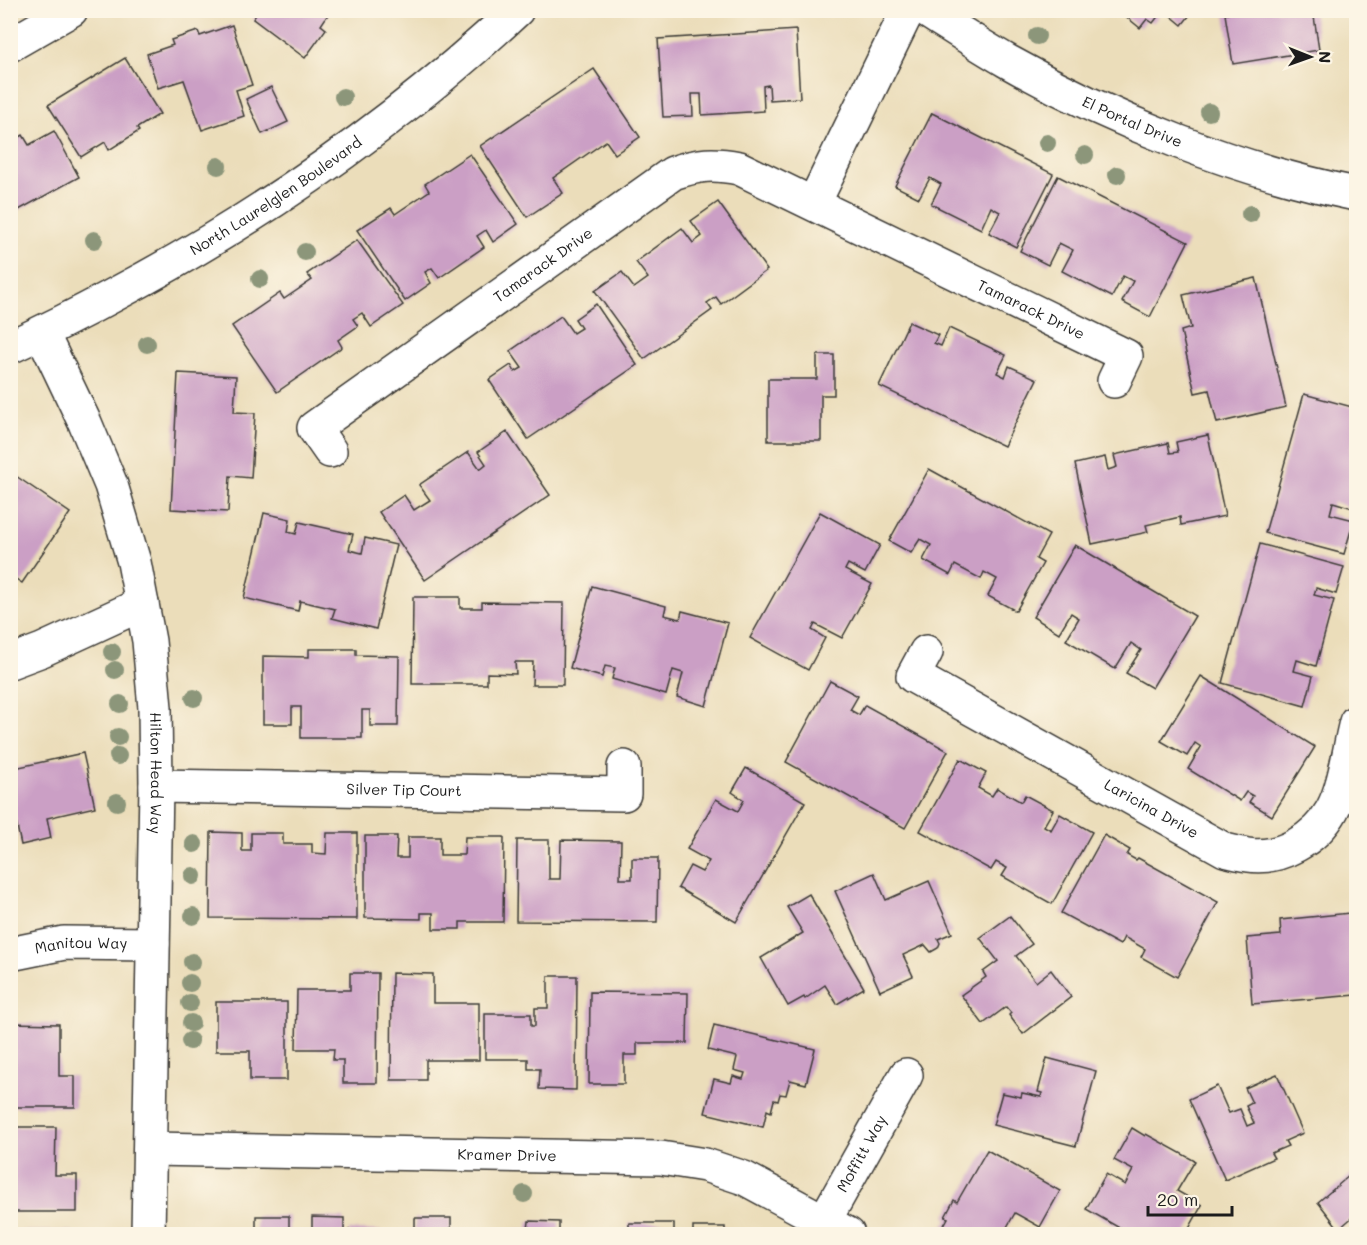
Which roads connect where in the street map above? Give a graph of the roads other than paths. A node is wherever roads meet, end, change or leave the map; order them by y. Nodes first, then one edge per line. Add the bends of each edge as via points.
1 (71, 10) edge
2 (517, 10) edge
3 (923, 11) edge
4 (10, 45) edge
5 (1356, 194) edge
6 (814, 203) junction
7 (42, 333) junction
8 (10, 346) edge
9 (1114, 381) dead end
10 (330, 451) dead end
11 (142, 603) junction
12 (926, 652) dead end
13 (10, 662) edge
14 (1356, 722) edge
15 (624, 766) dead end
16 (156, 786) junction
17 (153, 944) junction
18 (10, 954) edge
19 (906, 1075) dead end
20 (150, 1149) junction
21 (830, 1230) edge
22 (148, 1234) edge

1 - 4 street
2 - 7 street, North Laurelglen Boulevard via 414,99 331,162 156,273
3 - 5 street, El Portal Drive via 1086,102 1169,138 1254,168
3 - 6 street
6 - 9 street, Tamarack Drive via 1126,356
6 - 10 street, Tamarack Drive via 739,168 695,165 673,173 314,428
7 - 8 street, North Laurelglen Boulevard
7 - 11 street, Hilton Head Way via 111,485
11 - 13 street
11 - 16 street, Hilton Head Way via 155,708
12 - 14 street, Laricina Drive via 913,676 1225,850 1249,856 1274,854 1316,832 1335,802
15 - 16 street, Silver Tip Court via 624,794
16 - 17 street, Hilton Head Way
17 - 18 street, Manitou Way via 64,944
17 - 20 street, Hilton Head Way
19 - 21 street, Moffitt Way
20 - 21 street, Kramer Drive via 661,1158 705,1165 744,1178
20 - 22 street, Hilton Head Way

